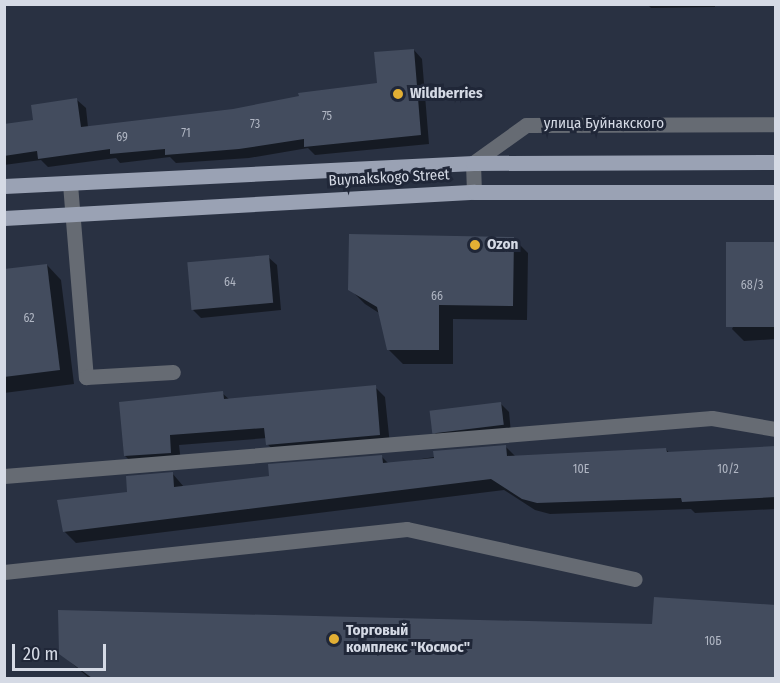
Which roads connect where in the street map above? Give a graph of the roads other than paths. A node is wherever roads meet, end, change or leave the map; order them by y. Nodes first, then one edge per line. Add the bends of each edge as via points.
1 (776, 124) edge
2 (776, 162) edge
3 (473, 163) junction
4 (70, 184) junction
5 (4, 186) edge
6 (474, 192) junction
7 (776, 192) edge
8 (72, 215) junction
9 (4, 218) edge
10 (173, 372) dead end
11 (776, 429) edge
12 (4, 476) edge
13 (4, 572) edge
14 (635, 579) dead end

1 - 3 street, улица Буйнакского via 526,125
2 - 3 main road, Buynakskogo Street
3 - 4 main road, Buynakskogo Street
3 - 6 street
4 - 5 main road, Buynakskogo Street
4 - 8 street
6 - 7 main road, Buynakskogo Street
6 - 8 main road, Buynakskogo Street
8 - 9 main road, Buynakskogo Street
8 - 10 street via 86,377
11 - 12 street via 712,418
13 - 14 street via 407,529

